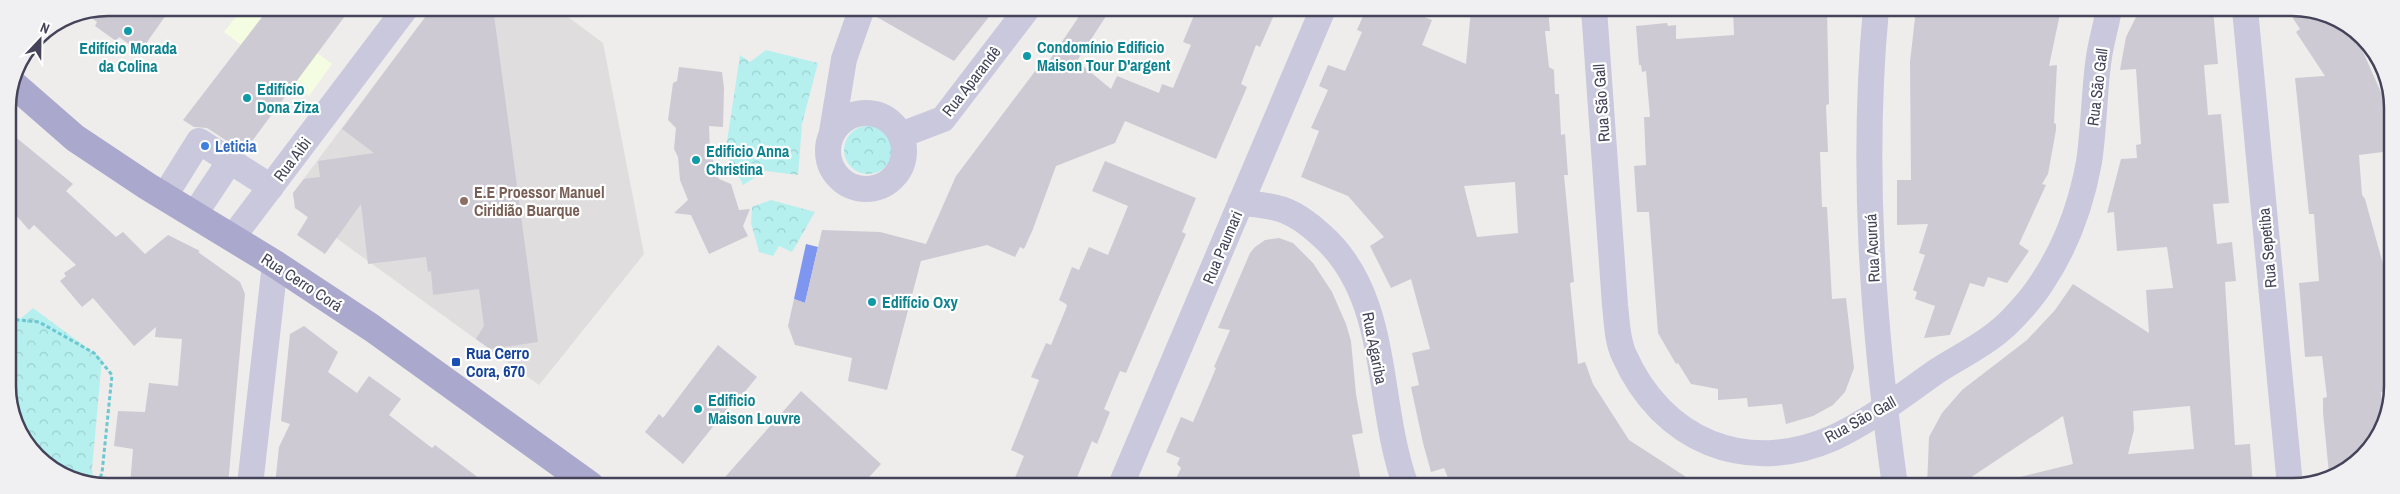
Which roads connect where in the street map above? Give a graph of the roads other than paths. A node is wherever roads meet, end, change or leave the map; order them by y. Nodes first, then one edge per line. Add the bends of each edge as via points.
1 (400, 16) edge
2 (859, 16) edge
3 (1022, 16) edge
4 (1321, 16) edge
5 (1594, 16) edge
6 (1875, 16) edge
7 (2108, 16) edge
8 (2246, 16) edge
9 (844, 59) junction
10 (18, 89) edge
11 (865, 113) junction
12 (832, 132) junction
13 (901, 135) junction
14 (230, 161) junction
15 (1254, 172) junction
16 (271, 187) junction
17 (164, 196) junction
18 (1241, 202) junction
19 (1286, 210) junction
20 (194, 215) junction
21 (232, 238) junction
22 (275, 264) junction
23 (1884, 408) junction
24 (251, 478) edge
25 (580, 478) edge
26 (1124, 478) edge
27 (1404, 478) edge
28 (1894, 478) edge
29 (2289, 478) edge

1 - 16 street, Rua Aibi
2 - 9 street
3 - 13 street, Rua Aparandê via 944,119
4 - 15 street, Rua Paumari
5 - 23 street, Rua São Gall via 1614,305 1623,354 1640,386 1677,426 1699,440 1736,452 1801,448 1833,438
6 - 23 street, Rua Acuruá via 1869,171 1876,326
7 - 23 street, Rua São Gall via 2098,61 2089,161 2064,246 2040,286 1999,332
8 - 29 street, Rua Sepetiba
9 - 11 street
9 - 12 street
10 - 17 main road, Rua Cerro Corá via 75,138
11 - 12 street via 852,115
11 - 13 street via 886,118
12 - 13 street via 828,144 831,167 838,177 853,186 870,189 882,185 899,170 904,147
14 - 16 street
14 - 17 street via 199,141
14 - 20 street
15 - 18 street, Rua Paumari
15 - 19 street, Rua Agariba
16 - 21 street, Rua Aibi
17 - 20 main road, Rua Cerro Corá
18 - 19 street, Rua Agariba
18 - 26 street, Rua Paumari
19 - 27 street, Rua Agariba via 1335,247 1355,277 1370,313 1388,421
20 - 21 main road, Rua Cerro Corá
21 - 22 main road, Rua Cerro Corá
22 - 24 street
22 - 25 main road, Rua Cerro Corá via 372,328
23 - 28 street, Rua Acuruá

